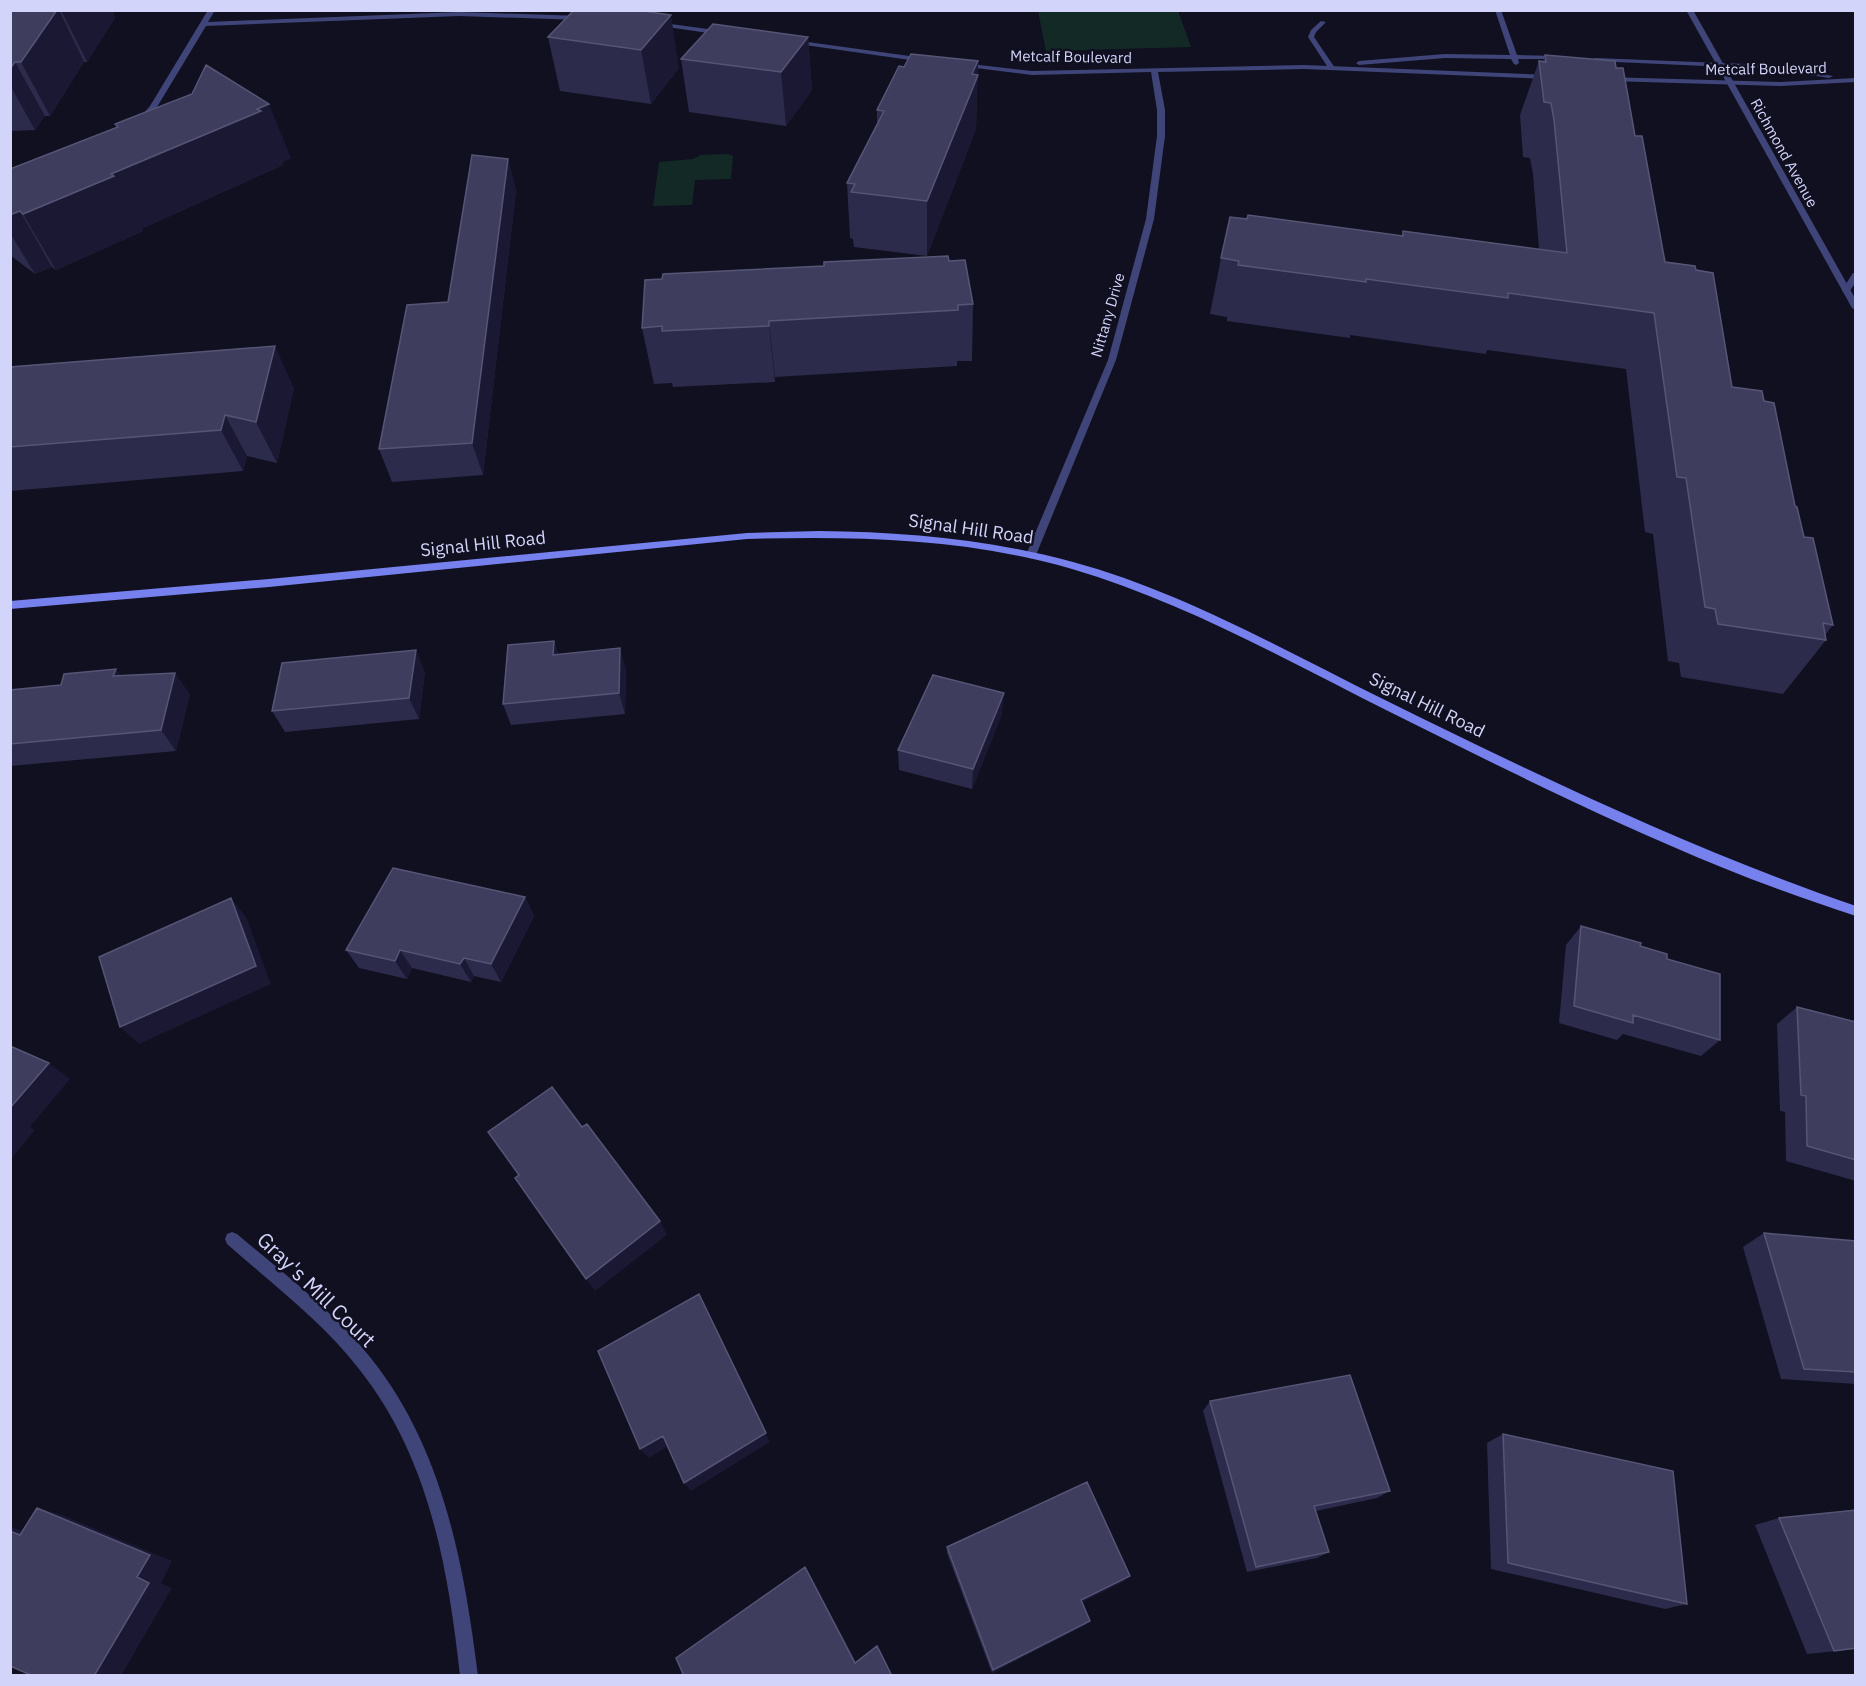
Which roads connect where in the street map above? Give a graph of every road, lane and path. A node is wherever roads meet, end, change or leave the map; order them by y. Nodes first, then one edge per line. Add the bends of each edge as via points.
1 (212, 10) edge
2 (1498, 10) edge
3 (1689, 10) edge
4 (460, 12) edge
5 (588, 18) edge
6 (1323, 21) dead end
7 (646, 23) edge
8 (202, 24) junction
9 (726, 33) edge
10 (784, 41) edge
11 (1513, 57) junction
12 (1570, 59) edge
13 (1582, 59) edge
14 (928, 60) edge
15 (950, 63) edge
16 (1720, 65) junction
17 (1331, 68) junction
18 (1154, 71) junction
19 (1520, 76) junction
20 (1555, 77) edge
21 (1601, 79) edge
22 (1855, 81) edge
23 (1730, 84) junction
24 (130, 130) edge
25 (1856, 275) edge
26 (1846, 290) junction
27 (1856, 308) edge
28 (1031, 555) junction
29 (10, 605) edge
30 (1856, 910) edge
31 (232, 1239) dead end
32 (469, 1676) edge

1 - 8 street
2 - 11 street
3 - 16 street, Richmond Avenue
4 - 5 street
4 - 8 street
6 - 17 street via 1311,37
7 - 9 street
8 - 24 street via 153,107
10 - 14 street
11 - 12 street, Metcalf Boulevard
11 - 17 street, Metcalf Boulevard via 1403,58
11 - 19 street
13 - 16 street, Metcalf Boulevard
15 - 18 street, Metcalf Boulevard via 1032,73
16 - 22 street, Metcalf Boulevard via 1771,67
16 - 23 street, Richmond Avenue
17 - 18 street, Metcalf Boulevard
17 - 19 street, Metcalf Boulevard
18 - 28 street, Nittany Drive via 1161,127 1150,219 1112,360
19 - 20 street, Metcalf Boulevard
21 - 23 street, Metcalf Boulevard
22 - 23 street, Metcalf Boulevard
23 - 26 street, Richmond Avenue
25 - 26 street
26 - 27 street, Richmond Avenue
28 - 29 main road, Signal Hill Road via 958,543 841,533 767,535
28 - 30 main road, Signal Hill Road via 1152,593 1638,827 1794,891
31 - 32 street, Gray's Mill Court via 339,1335 379,1382 420,1453 451,1549

